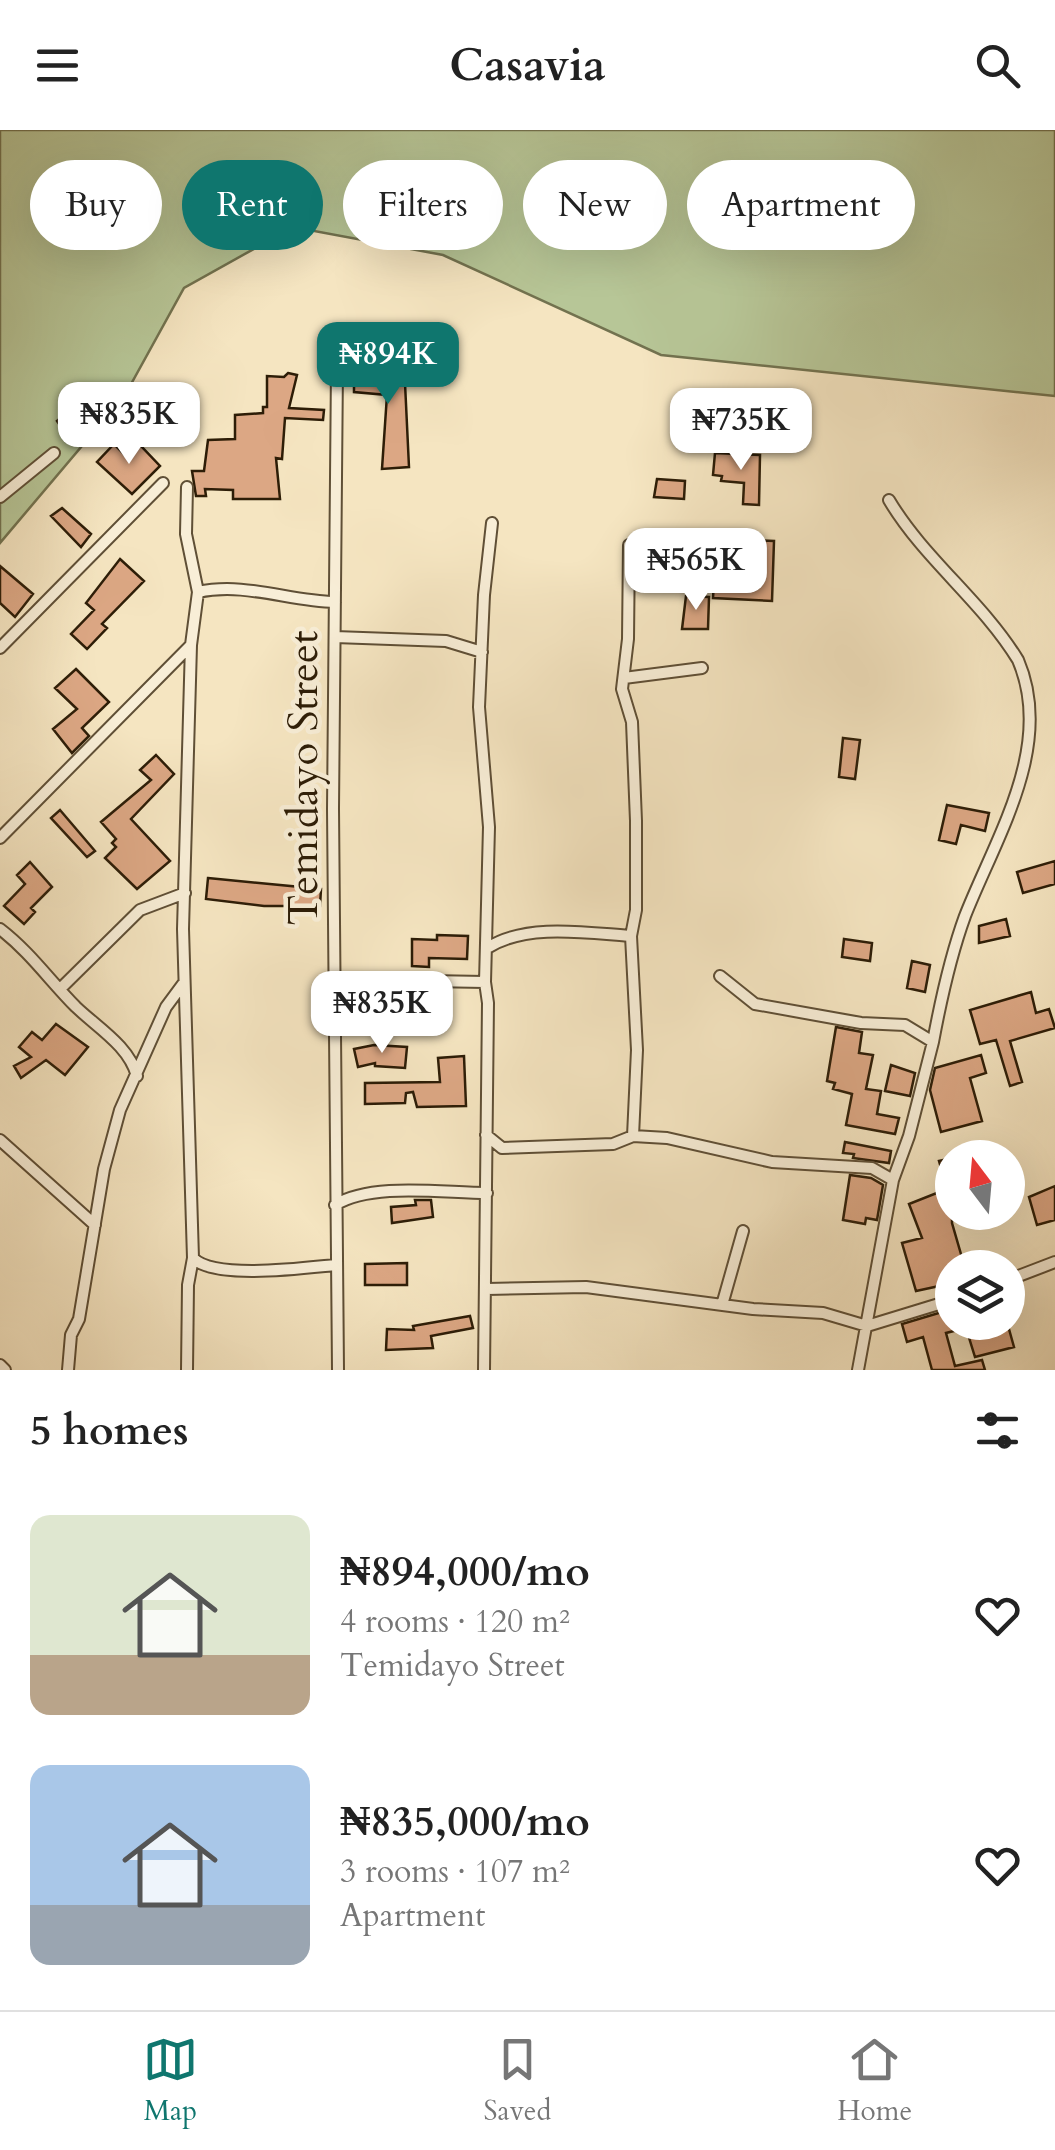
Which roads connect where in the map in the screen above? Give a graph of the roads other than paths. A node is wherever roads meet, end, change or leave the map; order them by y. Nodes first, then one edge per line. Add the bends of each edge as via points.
1 (337, 367) dead end
2 (54, 454) dead end
3 (164, 482) dead end
4 (187, 486) dead end
5 (0, 497) edge
6 (889, 500) dead end
7 (492, 524) dead end
8 (629, 546) dead end
9 (198, 592) junction
10 (335, 602) junction
11 (335, 637) junction
12 (190, 645) junction
13 (0, 648) edge
14 (482, 652) junction
15 (702, 668) dead end
16 (624, 678) junction
17 (0, 838) edge
18 (184, 893) junction
19 (0, 929) edge
20 (631, 936) junction
21 (489, 948) junction
22 (720, 976) dead end
23 (485, 982) junction
24 (183, 984) junction
25 (337, 984) junction
26 (60, 989) junction
27 (932, 1042) junction
28 (137, 1077) junction
29 (486, 1135) junction
30 (633, 1136) junction
31 (0, 1140) edge
32 (502, 1148) junction
33 (486, 1170) junction
34 (893, 1180) junction
35 (487, 1193) junction
36 (334, 1205) junction
37 (95, 1224) junction
38 (743, 1231) dead end
39 (193, 1258) junction
40 (1055, 1262) edge
41 (335, 1265) junction
42 (1025, 1273) edge
43 (488, 1289) junction
44 (722, 1305) junction
45 (935, 1305) edge
46 (867, 1326) junction
47 (68, 1370) edge
48 (187, 1370) edge
49 (338, 1370) edge
50 (484, 1370) edge
51 (858, 1370) edge

1 - 10 street, Temidayo Street
2 - 5 street
3 - 13 street
4 - 9 street via 186,534
6 - 27 street via 1018,660 1035,709 1036,751 1016,812 966,915
7 - 14 street
8 - 16 street
9 - 10 street via 277,592
9 - 12 street
10 - 11 street, Temidayo Street
11 - 14 street via 446,640
11 - 25 street, Temidayo Street
12 - 17 street
12 - 18 street
14 - 21 street
15 - 16 street
16 - 20 street via 636,821
18 - 24 street
18 - 26 street via 140,910
19 - 26 street
20 - 21 street via 512,936
20 - 30 street
21 - 23 street
22 - 27 street via 755,1004 905,1025
23 - 25 street
23 - 29 street
24 - 28 street via 166,1007
24 - 39 street
25 - 36 street, Temidayo Street
26 - 28 street via 128,1056
27 - 34 street
28 - 37 street via 120,1110
29 - 32 street
29 - 33 street
30 - 32 street via 613,1144
30 - 34 street via 772,1162 848,1163
31 - 37 street
32 - 33 street
33 - 35 street
34 - 46 street
35 - 36 street via 406,1191 356,1195
35 - 43 street
36 - 41 street, Temidayo Street
37 - 47 street
38 - 44 street
39 - 41 street via 210,1269
39 - 48 street
40 - 42 street
41 - 49 street, Temidayo Street
43 - 44 street via 586,1287
43 - 50 street
44 - 46 street via 823,1313
45 - 46 street
46 - 51 street

